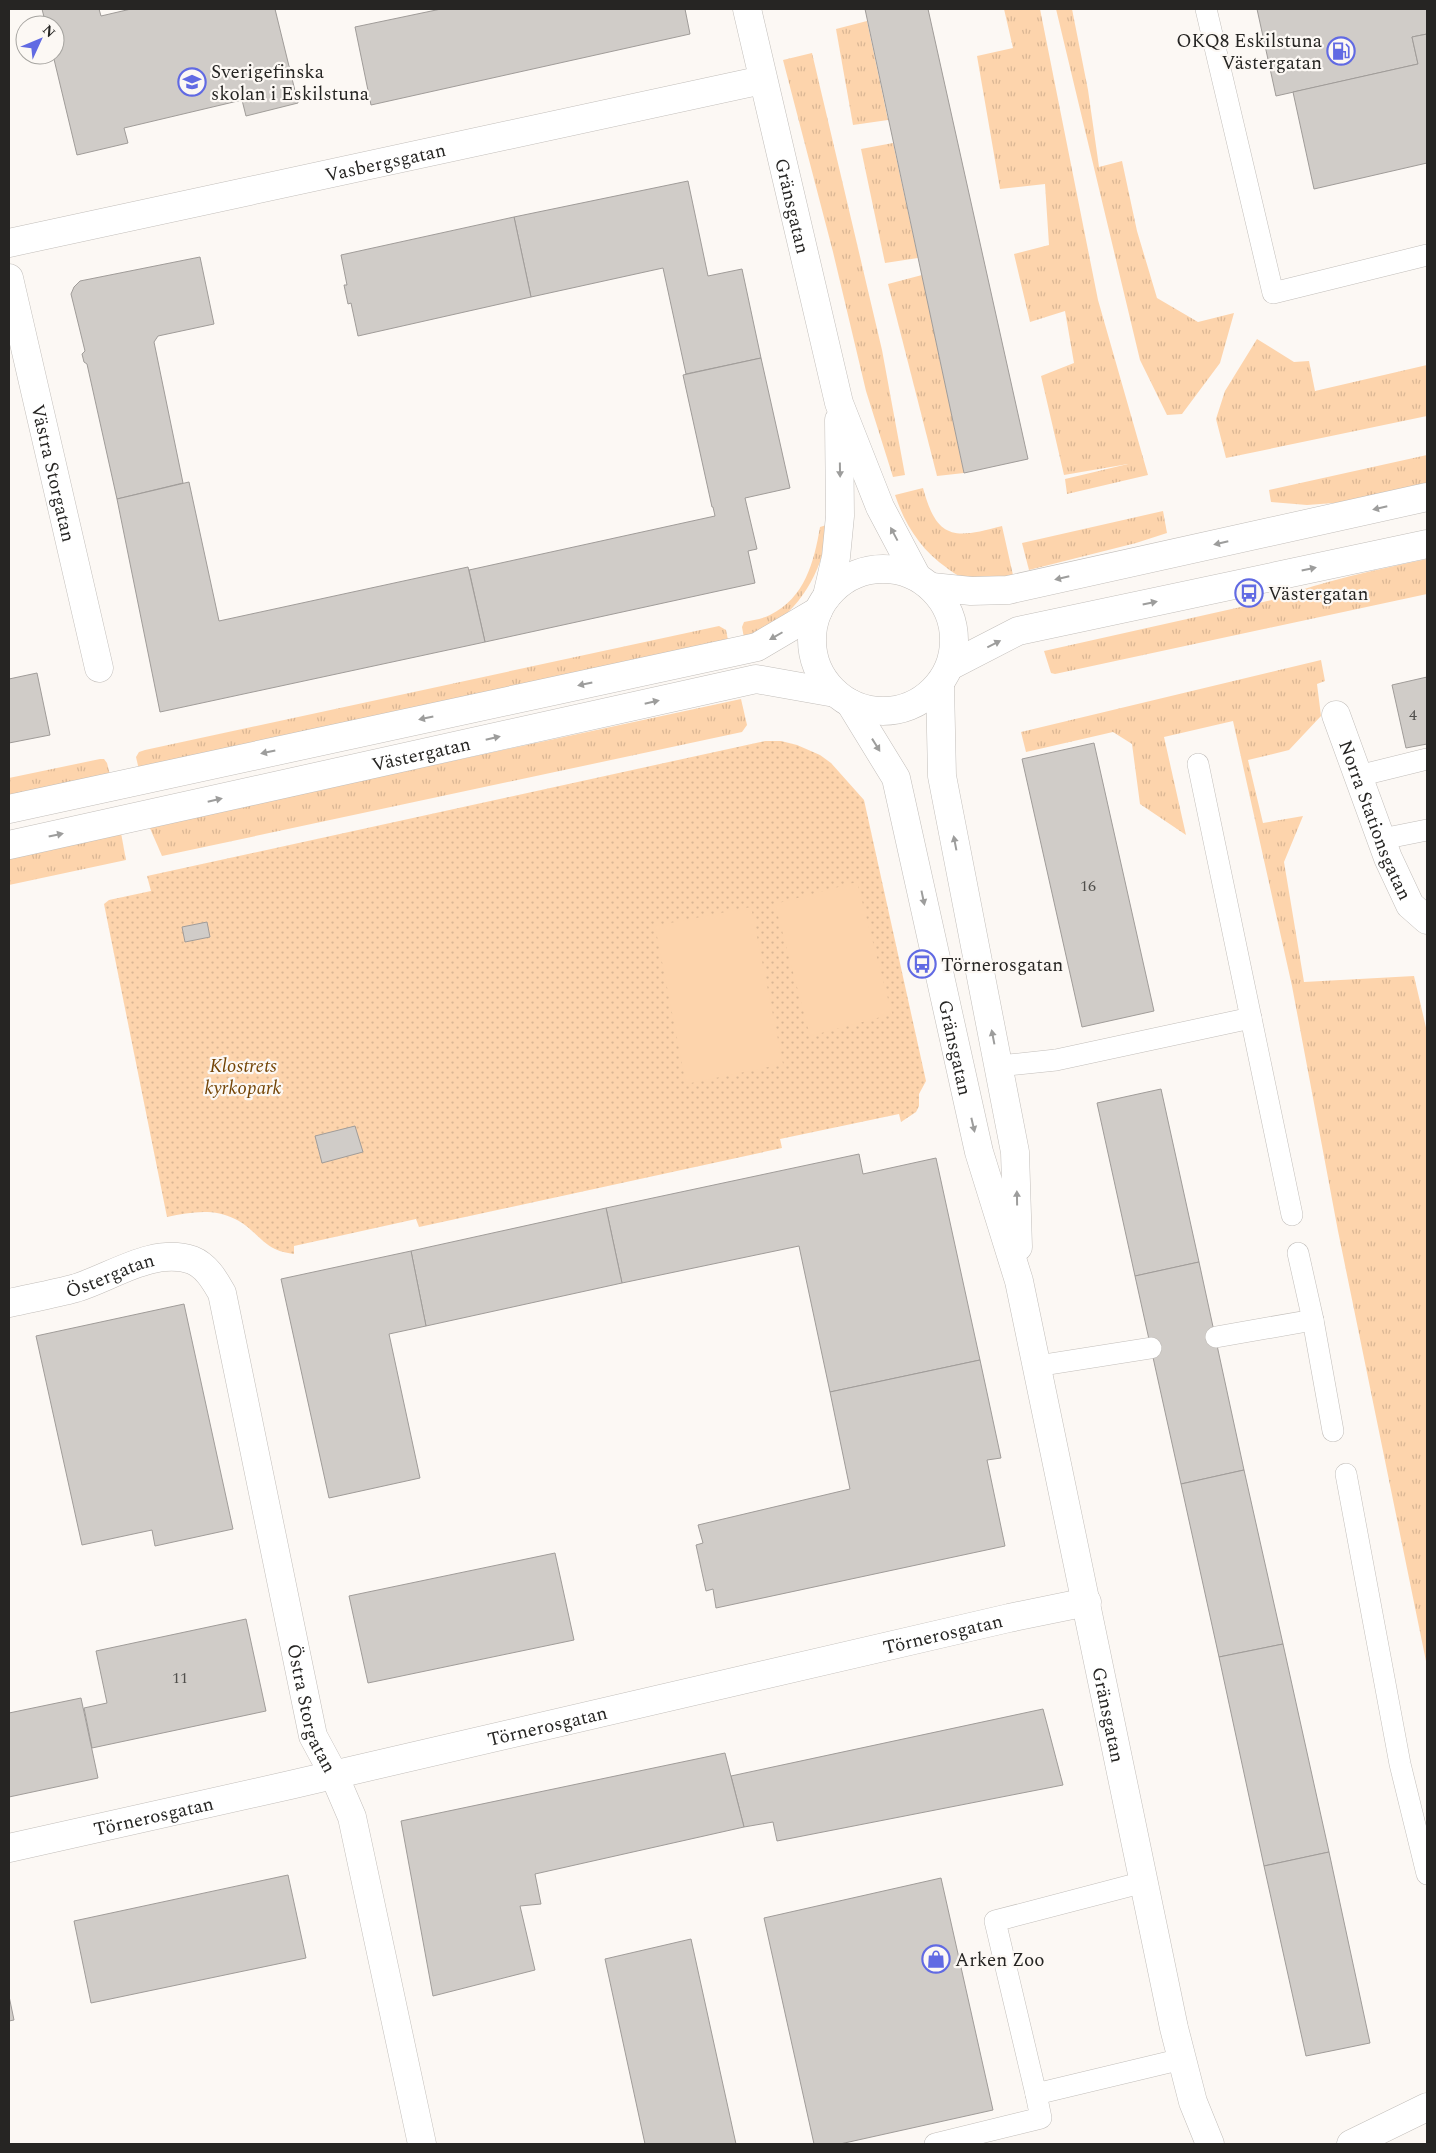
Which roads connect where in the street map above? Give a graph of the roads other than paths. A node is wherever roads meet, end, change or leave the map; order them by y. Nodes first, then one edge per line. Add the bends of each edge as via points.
1 (747, 9) edge
2 (1206, 9) edge
3 (763, 80) junction
4 (9, 243) edge
5 (1427, 256) edge
6 (9, 278) edge
7 (839, 404) junction
8 (1427, 497) edge
9 (1427, 544) edge
10 (924, 582) junction
11 (822, 604) junction
12 (99, 668) dead end
13 (945, 675) junction
14 (842, 698) junction
15 (1336, 715) dead end
16 (1427, 760) edge
17 (1198, 764) dead end
18 (1358, 776) junction
19 (9, 809) edge
20 (1427, 830) edge
21 (1382, 839) junction
22 (9, 845) edge
23 (1427, 920) edge
24 (1251, 1018) junction
25 (999, 1066) junction
26 (1292, 1215) dead end
27 (1298, 1253) dead end
28 (208, 1271) joint
29 (1019, 1281) junction
30 (9, 1303) edge
31 (1313, 1320) junction
32 (1216, 1337) dead end
33 (1151, 1348) dead end
34 (1037, 1366) junction
35 (1333, 1430) dead end
36 (1346, 1474) dead end
37 (1087, 1602) junction
38 (334, 1775) junction
39 (9, 1848) edge
40 (1427, 1874) edge
41 (1144, 1882) junction
42 (1182, 2059) junction
43 (1036, 2094) junction
44 (1427, 2107) edge
45 (422, 2144) edge
46 (935, 2144) edge
47 (1210, 2144) edge
48 (1351, 2144) edge

1 - 3 street, Gränsgatan
2 - 5 lane via 1273,293
3 - 4 street, Vasbergsgatan
3 - 7 street, Gränsgatan
6 - 12 street, Västra Storgatan
10 -> 7 street, Gränsgatan via 880,507
7 -> 11 street, Gränsgatan via 840,516 836,557
8 -> 10 street via 1008,590 970,591
13 -> 9 street via 1018,631
10 - 11 street via 897,570 862,572 843,582
10 - 13 street via 945,604 954,625 955,645
11 - 14 street via 812,639 813,656 818,670
11 -> 19 street, Västergatan via 757,647
13 - 14 street via 924,699 908,708 891,712 863,709
25 -> 13 street, Gränsgatan via 942,776
22 -> 14 street, Västergatan via 756,679
14 -> 29 street, Gränsgatan via 896,778 979,1152
15 - 18 street, Norra Stationsgatan
16 - 18 lane
17 - 24 lane
18 - 21 street, Norra Stationsgatan
20 - 21 lane
21 - 23 street, Norra Stationsgatan via 1410,905
24 - 25 lane via 1056,1060
24 - 26 lane
29 -> 25 street, Gränsgatan via 1015,1152
27 - 31 lane
28 - 30 street, Östergatan via 192,1260 166,1257 76,1288
28 - 38 street, Östra Storgatan via 222,1293 313,1736
29 - 34 street, Gränsgatan
31 - 32 lane
31 - 35 lane
33 - 34 lane
34 - 37 street, Gränsgatan
36 - 40 lane via 1400,1764
37 - 38 street, Törnerosgatan
37 - 41 street, Gränsgatan
38 - 39 street, Törnerosgatan
38 - 45 street, Östra Storgatan via 352,1817
41 - 42 street, Gränsgatan
41 - 43 lane via 995,1921
42 - 43 lane
42 - 47 street, Gränsgatan via 1193,2102
43 - 46 lane via 1041,2118
44 - 48 street

